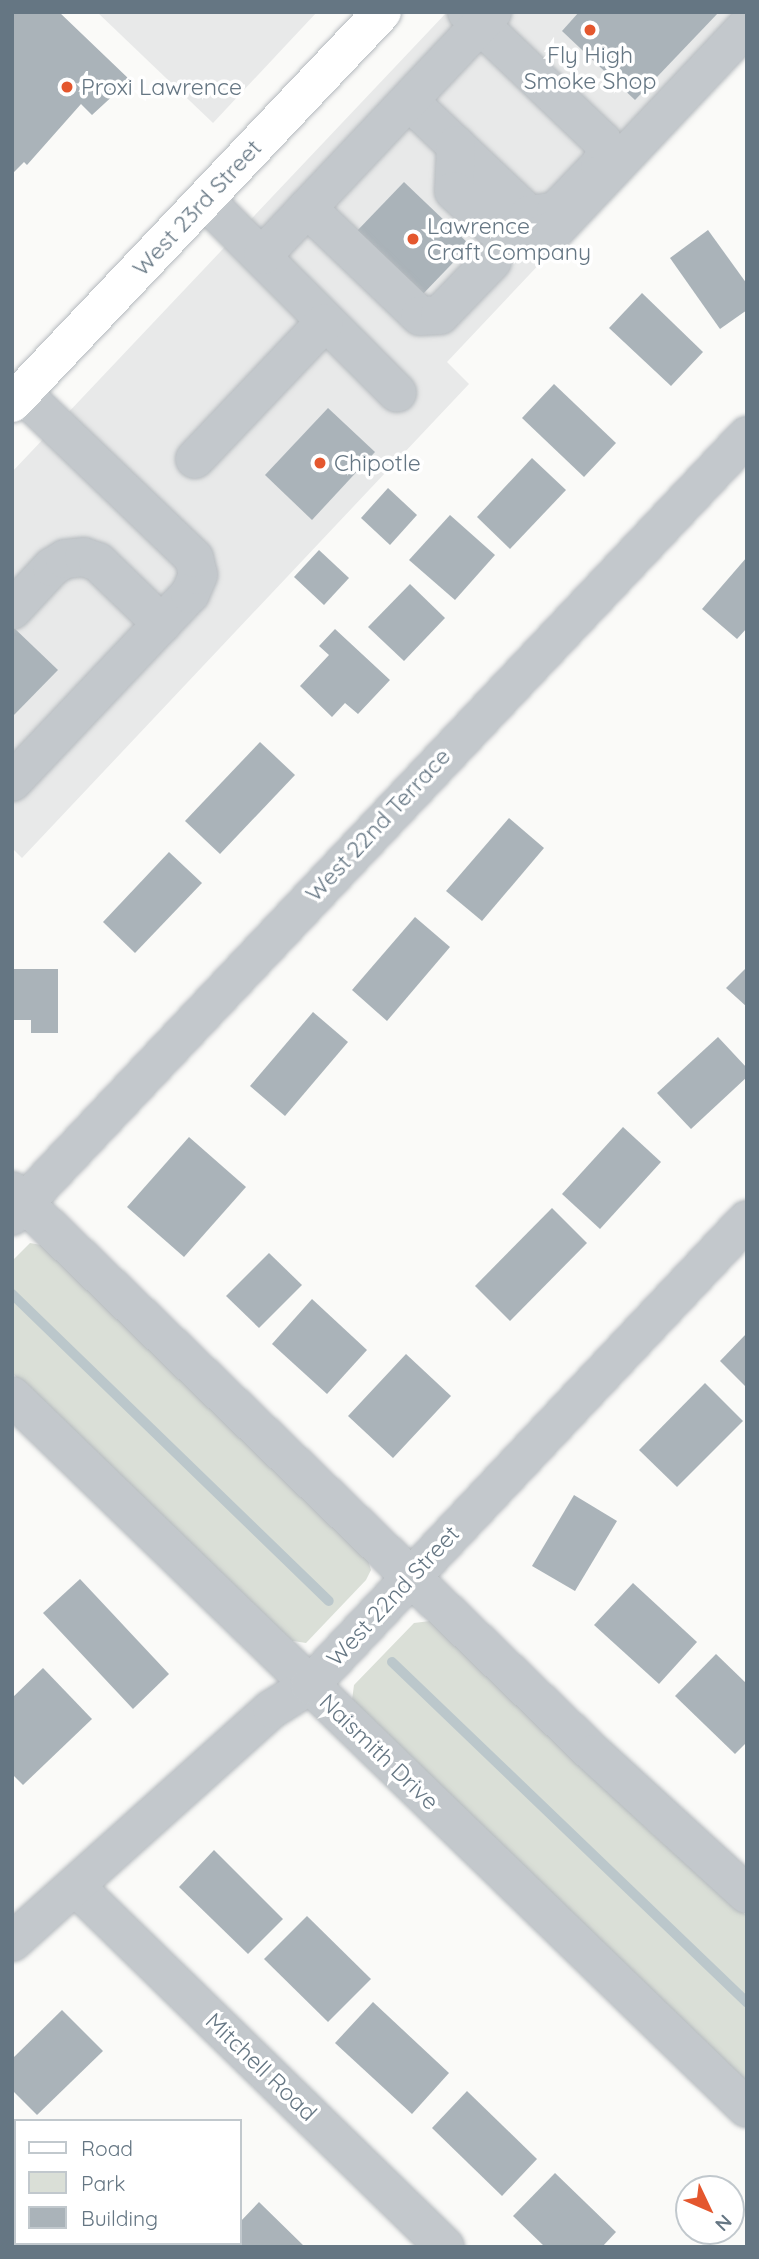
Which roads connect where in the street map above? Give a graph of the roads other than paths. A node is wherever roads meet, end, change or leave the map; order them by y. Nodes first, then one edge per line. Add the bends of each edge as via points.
1 (382, 12) edge
2 (480, 16) edge
3 (747, 26) edge
4 (409, 100) junction
5 (456, 145) junction
6 (205, 200) junction
7 (307, 208) junction
8 (263, 255) junction
9 (492, 261) dead end
10 (324, 323) junction
11 (397, 393) dead end
12 (17, 398) edge
13 (747, 436) edge
14 (195, 459) dead end
15 (12, 610) edge
16 (162, 624) junction
17 (12, 782) edge
18 (16, 1203) edge
19 (747, 1220) edge
20 (12, 1396) edge
21 (413, 1578) junction
22 (310, 1685) junction
23 (77, 1888) junction
24 (747, 1894) edge
25 (12, 1942) edge
26 (747, 2108) edge
27 (445, 2247) edge

1 - 6 main road, West 23rd Street
2 - 4 street
2 - 5 street via 602,141 606,153 556,211 542,216 529,215
3 - 5 street via 556,229 540,236 499,233 454,191
4 - 5 street
4 - 7 street
6 - 8 street
6 - 12 main road, West 23rd Street
7 - 8 street
7 - 9 street via 420,316 440,316
8 - 10 street
10 - 11 street
10 - 14 street
12 - 16 street via 194,558 198,575 190,594
13 - 18 street, West 22nd Terrace
15 - 16 street via 52,567 65,559 84,557 98,562
16 - 17 street
18 - 21 street
19 - 21 street, West 22nd Street
20 - 22 street, Naismith Drive
21 - 22 street, West 22nd Street
21 - 24 street
22 - 23 street, West 22nd Street via 272,1709
22 - 26 street, Naismith Drive
23 - 25 street, West 22nd Street
23 - 27 street, Mitchell Road

